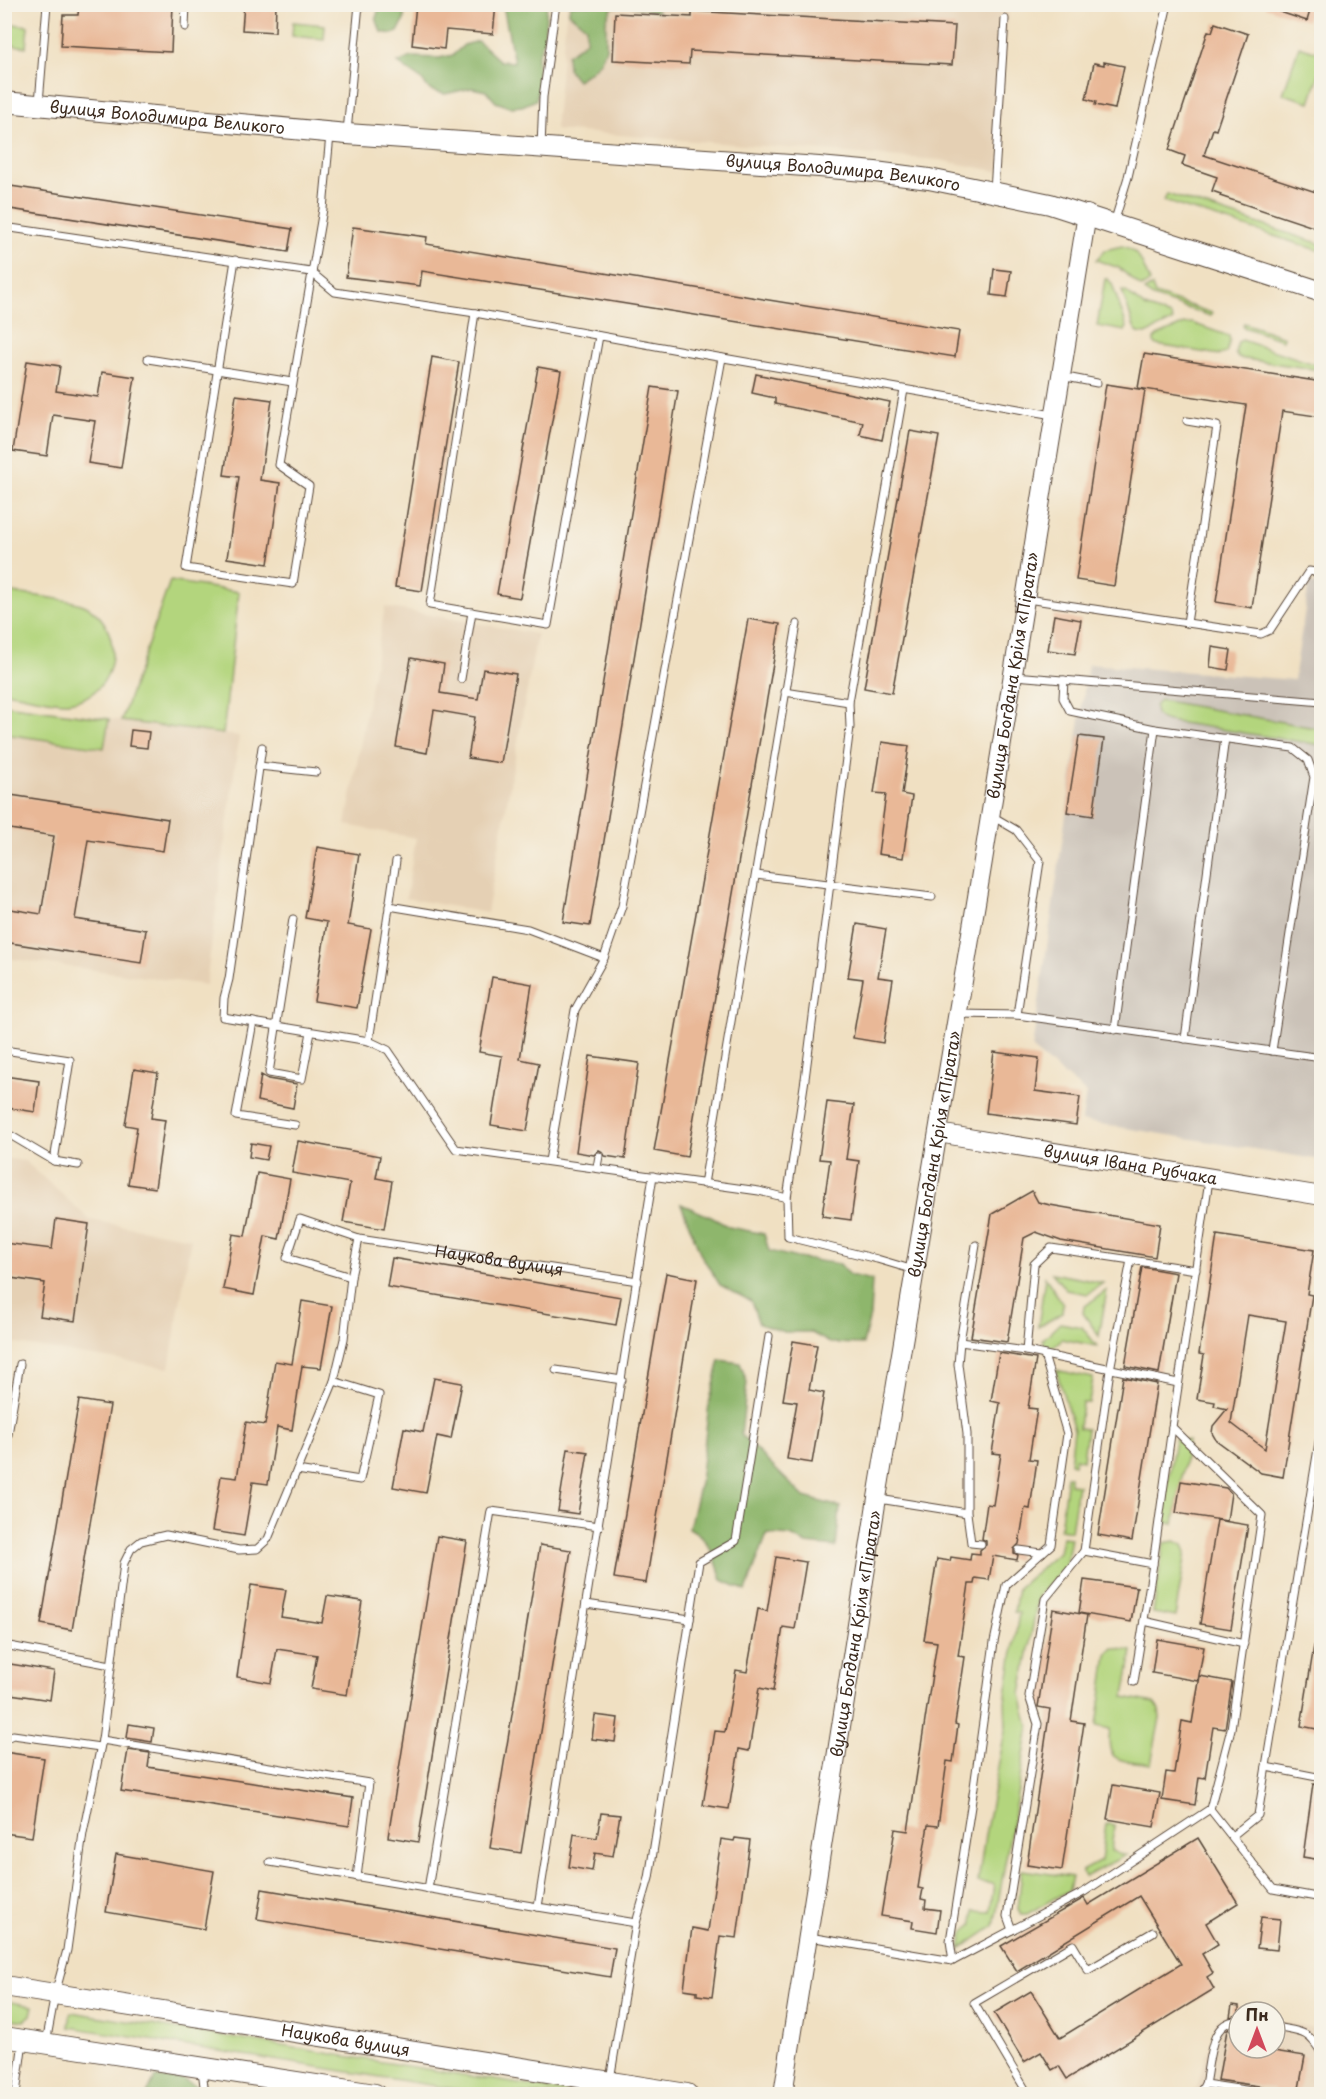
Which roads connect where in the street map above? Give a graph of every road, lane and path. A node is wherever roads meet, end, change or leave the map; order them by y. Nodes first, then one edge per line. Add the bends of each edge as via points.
1 (47, 4) edge
2 (186, 4) edge
3 (359, 4) edge
4 (556, 4) edge
5 (1168, 4) edge
6 (1005, 20) dead end
7 (185, 27) dead end
8 (4, 102) edge
9 (39, 106) junction
10 (339, 134) junction
11 (541, 147) junction
12 (994, 191) junction
13 (1087, 214) junction
14 (1114, 224) junction
15 (4, 226) edge
16 (235, 260) junction
17 (310, 272) junction
18 (1322, 292) edge
19 (475, 313) junction
20 (599, 336) junction
21 (722, 358) junction
22 (148, 359) dead end
23 (218, 370) junction
24 (1061, 376) junction
25 (292, 382) junction
26 (1096, 383) dead end
27 (904, 390) junction
28 (1053, 416) junction
29 (1187, 421) dead end
30 (1322, 573) edge
31 (1024, 599) junction
32 (472, 612) junction
33 (1187, 623) junction
34 (796, 624) dead end
35 (1012, 676) junction
36 (461, 679) dead end
37 (1064, 680) junction
38 (785, 692) junction
39 (849, 702) junction
40 (1322, 702) edge
41 (1155, 729) junction
42 (1226, 738) junction
43 (262, 747) dead end
44 (259, 766) junction
45 (316, 772) dead end
46 (990, 815) junction
47 (396, 861) dead end
48 (756, 875) junction
49 (830, 884) junction
50 (932, 897) dead end
51 (389, 906) junction
52 (293, 919) dead end
53 (604, 958) junction
54 (958, 1014) junction
55 (1017, 1015) junction
56 (253, 1022) junction
57 (276, 1026) junction
58 (1114, 1030) junction
59 (310, 1032) junction
60 (1322, 1035) edge
61 (1185, 1039) junction
62 (369, 1041) junction
63 (4, 1050) edge
64 (1272, 1051) junction
65 (1320, 1058) edge
66 (295, 1125) dead end
67 (938, 1133) junction
68 (7, 1135) edge
69 (599, 1155) dead end
70 (54, 1161) junction
71 (549, 1161) junction
72 (78, 1165) dead end
73 (597, 1167) junction
74 (653, 1176) junction
75 (1210, 1177) junction
76 (705, 1184) junction
77 (1322, 1196) edge
78 (787, 1198) junction
79 (359, 1239) junction
80 (976, 1245) dead end
81 (1131, 1260) junction
82 (914, 1270) junction
83 (1196, 1270) junction
84 (351, 1277) junction
85 (638, 1281) junction
86 (769, 1336) dead end
87 (960, 1341) junction
88 (1026, 1351) junction
89 (1044, 1355) junction
90 (20, 1364) dead end
91 (556, 1370) dead end
92 (1110, 1370) junction
93 (622, 1380) junction
94 (334, 1381) junction
95 (1178, 1383) junction
96 (1322, 1424) edge
97 (1172, 1427) junction
98 (4, 1458) edge
99 (297, 1470) junction
100 (877, 1498) junction
101 (967, 1513) junction
102 (599, 1526) junction
103 (981, 1544) dead end
104 (1019, 1550) dead end
105 (1084, 1551) junction
106 (1042, 1553) junction
107 (1153, 1564) junction
108 (586, 1604) junction
109 (690, 1618) junction
110 (1144, 1621) junction
111 (1244, 1644) junction
112 (4, 1645) edge
113 (111, 1665) junction
114 (1134, 1682) dead end
115 (4, 1738) edge
116 (101, 1743) junction
117 (1266, 1767) junction
118 (1322, 1778) edge
119 (1210, 1809) junction
120 (1232, 1836) junction
121 (270, 1862) dead end
122 (357, 1877) junction
123 (428, 1889) junction
124 (1322, 1898) edge
125 (538, 1907) junction
126 (636, 1923) junction
127 (1012, 1930) junction
128 (1153, 1932) dead end
129 (809, 1937) junction
130 (953, 1961) junction
131 (4, 1986) edge
132 (55, 1994) junction
133 (1227, 2022) edge
134 (1287, 2030) edge
135 (14, 2039) edge
136 (46, 2044) junction
137 (1322, 2054) edge
138 (202, 2068) junction
139 (609, 2082) junction
140 (1205, 2084) junction
141 (16, 2094) edge
142 (205, 2094) edge
143 (375, 2094) edge
144 (687, 2094) edge
145 (783, 2094) edge
146 (1029, 2094) edge
147 (1199, 2094) edge
148 (1271, 2094) edge

1 - 9 lane
2 - 7 lane
3 - 10 lane
4 - 11 lane via 543,97
5 - 14 lane
6 - 12 lane
8 - 9 main road, вулиця Володимира Великого
9 - 10 main road, вулиця Володимира Великого
10 - 11 main road, вулиця Володимира Великого
10 - 17 lane
11 - 12 main road, вулиця Володимира Великого via 875,172
12 - 13 main road, вулиця Володимира Великого
13 - 14 main road, вулиця Володимира Великого
13 - 24 street, вулиця Богдана Кріля «Пірата»
14 - 18 main road, вулиця Володимира Великого
15 - 16 lane
16 - 17 lane
16 - 23 lane
17 - 19 lane via 335,292
17 - 25 lane
19 - 20 lane
19 - 32 lane via 430,606
20 - 21 lane
20 - 32 lane via 548,625
21 - 27 lane
21 - 53 lane via 622,906
22 - 23 lane
23 - 25 lane
23 - 25 lane via 186,568 293,584 309,486 279,465
24 - 26 lane
24 - 28 street, вулиця Богдана Кріля «Пірата»
27 - 28 lane
27 - 39 lane
28 - 31 street, вулиця Богдана Кріля «Пірата»
29 - 33 lane via 1218,426
30 - 33 lane via 1309,572 1270,630 1261,634
31 - 33 lane
31 - 35 street, вулиця Богдана Кріля «Пірата»
32 - 36 lane
34 - 38 lane
35 - 37 lane
35 - 46 street, вулиця Богдана Кріля «Пірата»
37 - 40 lane
37 - 41 lane via 1063,698 1070,711
38 - 39 lane
38 - 48 lane
39 - 49 lane via 850,727
41 - 42 lane
41 - 58 lane
42 - 61 lane
42 - 64 lane via 1293,748 1308,760 1314,777
43 - 44 lane
44 - 45 lane
44 - 56 lane via 223,1017
46 - 54 street, вулиця Богдана Кріля «Пірата»
46 - 55 lane via 1016,830 1040,861
47 - 51 lane
48 - 49 lane
48 - 76 lane
49 - 50 lane
49 - 78 lane
51 - 53 lane via 528,929
51 - 62 lane
52 - 57 lane
53 - 71 lane via 575,1010
54 - 55 lane
54 - 67 street, вулиця Богдана Кріля «Пірата»
55 - 58 lane
56 - 57 lane
56 - 66 lane via 236,1116
57 - 59 lane
57 - 59 lane via 269,1072 302,1079
58 - 61 lane
59 - 62 lane
60 - 65 lane
61 - 64 lane
62 - 71 lane via 388,1050 456,1149
63 - 70 lane via 70,1060
64 - 65 lane
67 - 75 street, вулиця Івана Рубчака
67 - 82 street, вулиця Богдана Кріля «Пірата»
68 - 70 lane
69 - 73 lane
70 - 72 lane
71 - 73 lane
73 - 74 lane
74 - 76 lane
74 - 85 lane
75 - 77 street, вулиця Івана Рубчака
75 - 83 lane
76 - 78 lane
78 - 82 lane via 788,1237
79 - 84 lane
79 - 84 lane, Наукова вулиця via 300,1219 287,1258
79 - 85 lane, Наукова вулиця
80 - 87 lane
81 - 83 lane
81 - 88 lane via 1051,1248 1034,1264
81 - 92 lane
82 - 100 street, вулиця Богдана Кріля «Пірата»
83 - 95 lane
84 - 94 lane via 344,1339
85 - 93 lane
86 - 109 lane via 736,1541 699,1562
87 - 88 lane
87 - 101 lane via 958,1364 967,1434
88 - 89 lane
89 - 92 lane
89 - 106 lane via 1067,1434 1051,1545
90 - 98 lane
91 - 93 lane
92 - 95 lane
92 - 105 lane
93 - 102 lane
94 - 99 lane
94 - 99 lane via 380,1395 360,1480
95 - 97 lane
96 - 117 lane
97 - 107 lane
97 - 111 lane via 1262,1515
99 - 113 lane via 268,1539 257,1549 239,1550 166,1535 141,1541 131,1549 124,1563
100 - 101 lane
100 - 129 street, вулиця Богдана Кріля «Пірата»
101 - 103 lane via 971,1543
102 - 108 lane
102 - 123 lane via 491,1511
104 - 106 lane
105 - 107 lane
105 - 127 lane via 1045,1599 1029,1696 1038,1724 1008,1916
106 - 130 lane via 1006,1585 950,1941
107 - 110 lane
108 - 109 lane
108 - 125 lane
109 - 126 lane via 649,1878
110 - 111 lane
110 - 114 lane
111 - 119 lane via 1231,1729
112 - 113 lane
113 - 116 lane
115 - 116 lane via 13,1735
116 - 122 lane via 369,1783
116 - 132 lane via 83,1833 67,1950
117 - 118 lane
117 - 120 lane via 1258,1815
119 - 120 lane
119 - 127 lane via 1084,1892
120 - 124 lane via 1273,1889
121 - 122 lane
122 - 123 lane
123 - 125 lane
125 - 126 lane
126 - 139 lane
127 - 130 lane
128 - 146 lane via 1088,1970 1073,1945 974,2003
129 - 130 lane
129 - 145 street, вулиця Богдана Кріля «Пірата»
131 - 132 main road, Наукова вулиця
132 - 136 lane
132 - 139 main road, Наукова вулиця
133 - 140 lane via 1216,2032
134 - 137 lane via 1307,2034
135 - 136 main road
135 - 141 lane
136 - 138 main road
138 - 142 lane
138 - 143 main road
139 - 144 main road, Наукова вулиця
140 - 147 lane
140 - 148 lane

